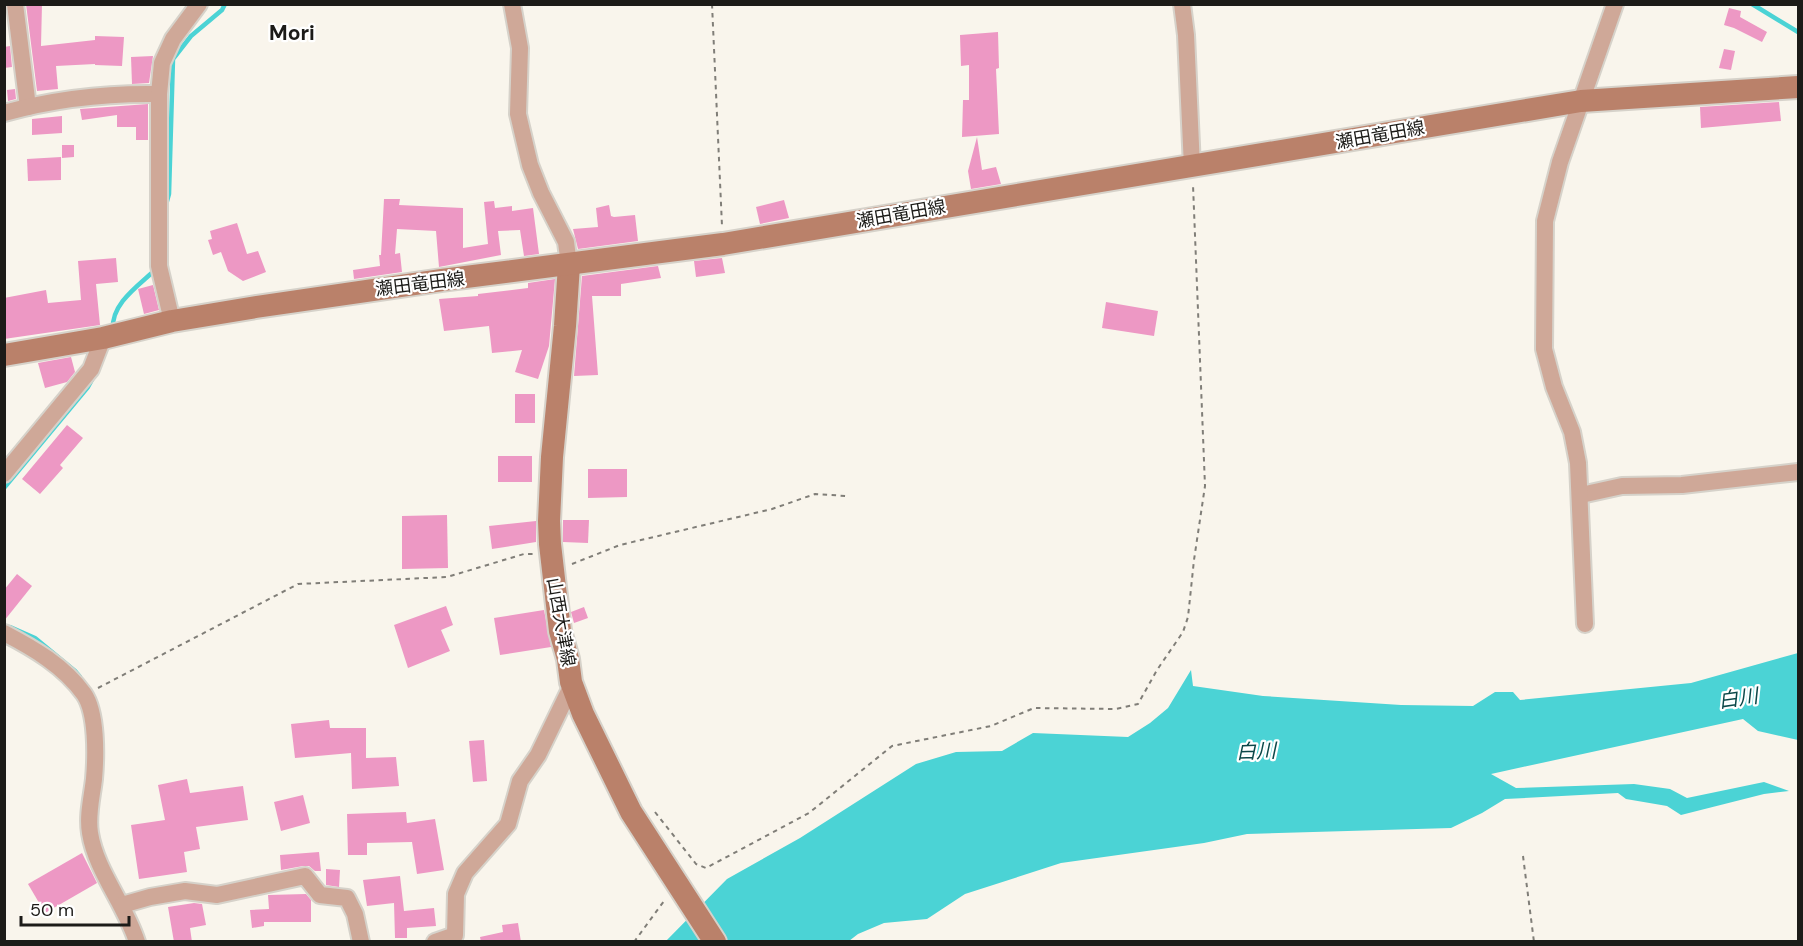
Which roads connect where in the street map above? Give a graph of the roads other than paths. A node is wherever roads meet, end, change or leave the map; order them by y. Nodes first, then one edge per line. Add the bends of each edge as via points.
1 (15, 4) edge
2 (199, 4) edge
3 (512, 4) edge
4 (1182, 4) edge
5 (1615, 4) edge
6 (1798, 87) edge
7 (159, 94) junction
8 (1581, 101) junction
9 (28, 107) junction
10 (4, 113) edge
11 (1192, 167) junction
12 (569, 265) junction
13 (172, 321) junction
14 (103, 338) junction
15 (4, 355) edge
16 (1798, 471) edge
17 (4, 474) edge
18 (1581, 495) junction
19 (1585, 624) dead end
20 (4, 633) edge
21 (571, 682) junction
22 (122, 905) junction
23 (137, 942) edge
24 (361, 942) edge
25 (435, 942) edge
26 (715, 942) edge

1 - 9 street
2 - 7 street via 173,39 162,63
3 - 12 street via 520,48 518,114 534,174 566,242
4 - 11 street
5 - 8 street
6 - 8 main road, 瀬田竜田線
7 - 9 street via 130,93
7 - 13 street via 159,266
8 - 11 main road, 瀬田竜田線
8 - 18 street via 1545,221 1543,278 1544,349 1572,432
9 - 10 street
11 - 12 main road, 瀬田竜田線 via 723,244
12 - 13 main road, 瀬田竜田線 via 360,291
12 - 21 main road, 山西大津線 via 549,520 560,631
13 - 14 main road, 瀬田竜田線
14 - 15 main road, 瀬田竜田線
14 - 17 street via 91,369
16 - 18 street via 1682,485 1622,486
18 - 19 street
20 - 22 street via 35,649 85,695 92,717 95,752 89,830 93,849
21 - 25 street via 538,755 520,781 508,824 465,873 456,894 455,935
21 - 26 main road, 山西大津線 via 583,714 672,889
22 - 23 street
22 - 24 street via 185,891 217,895 305,876 320,895 347,898

